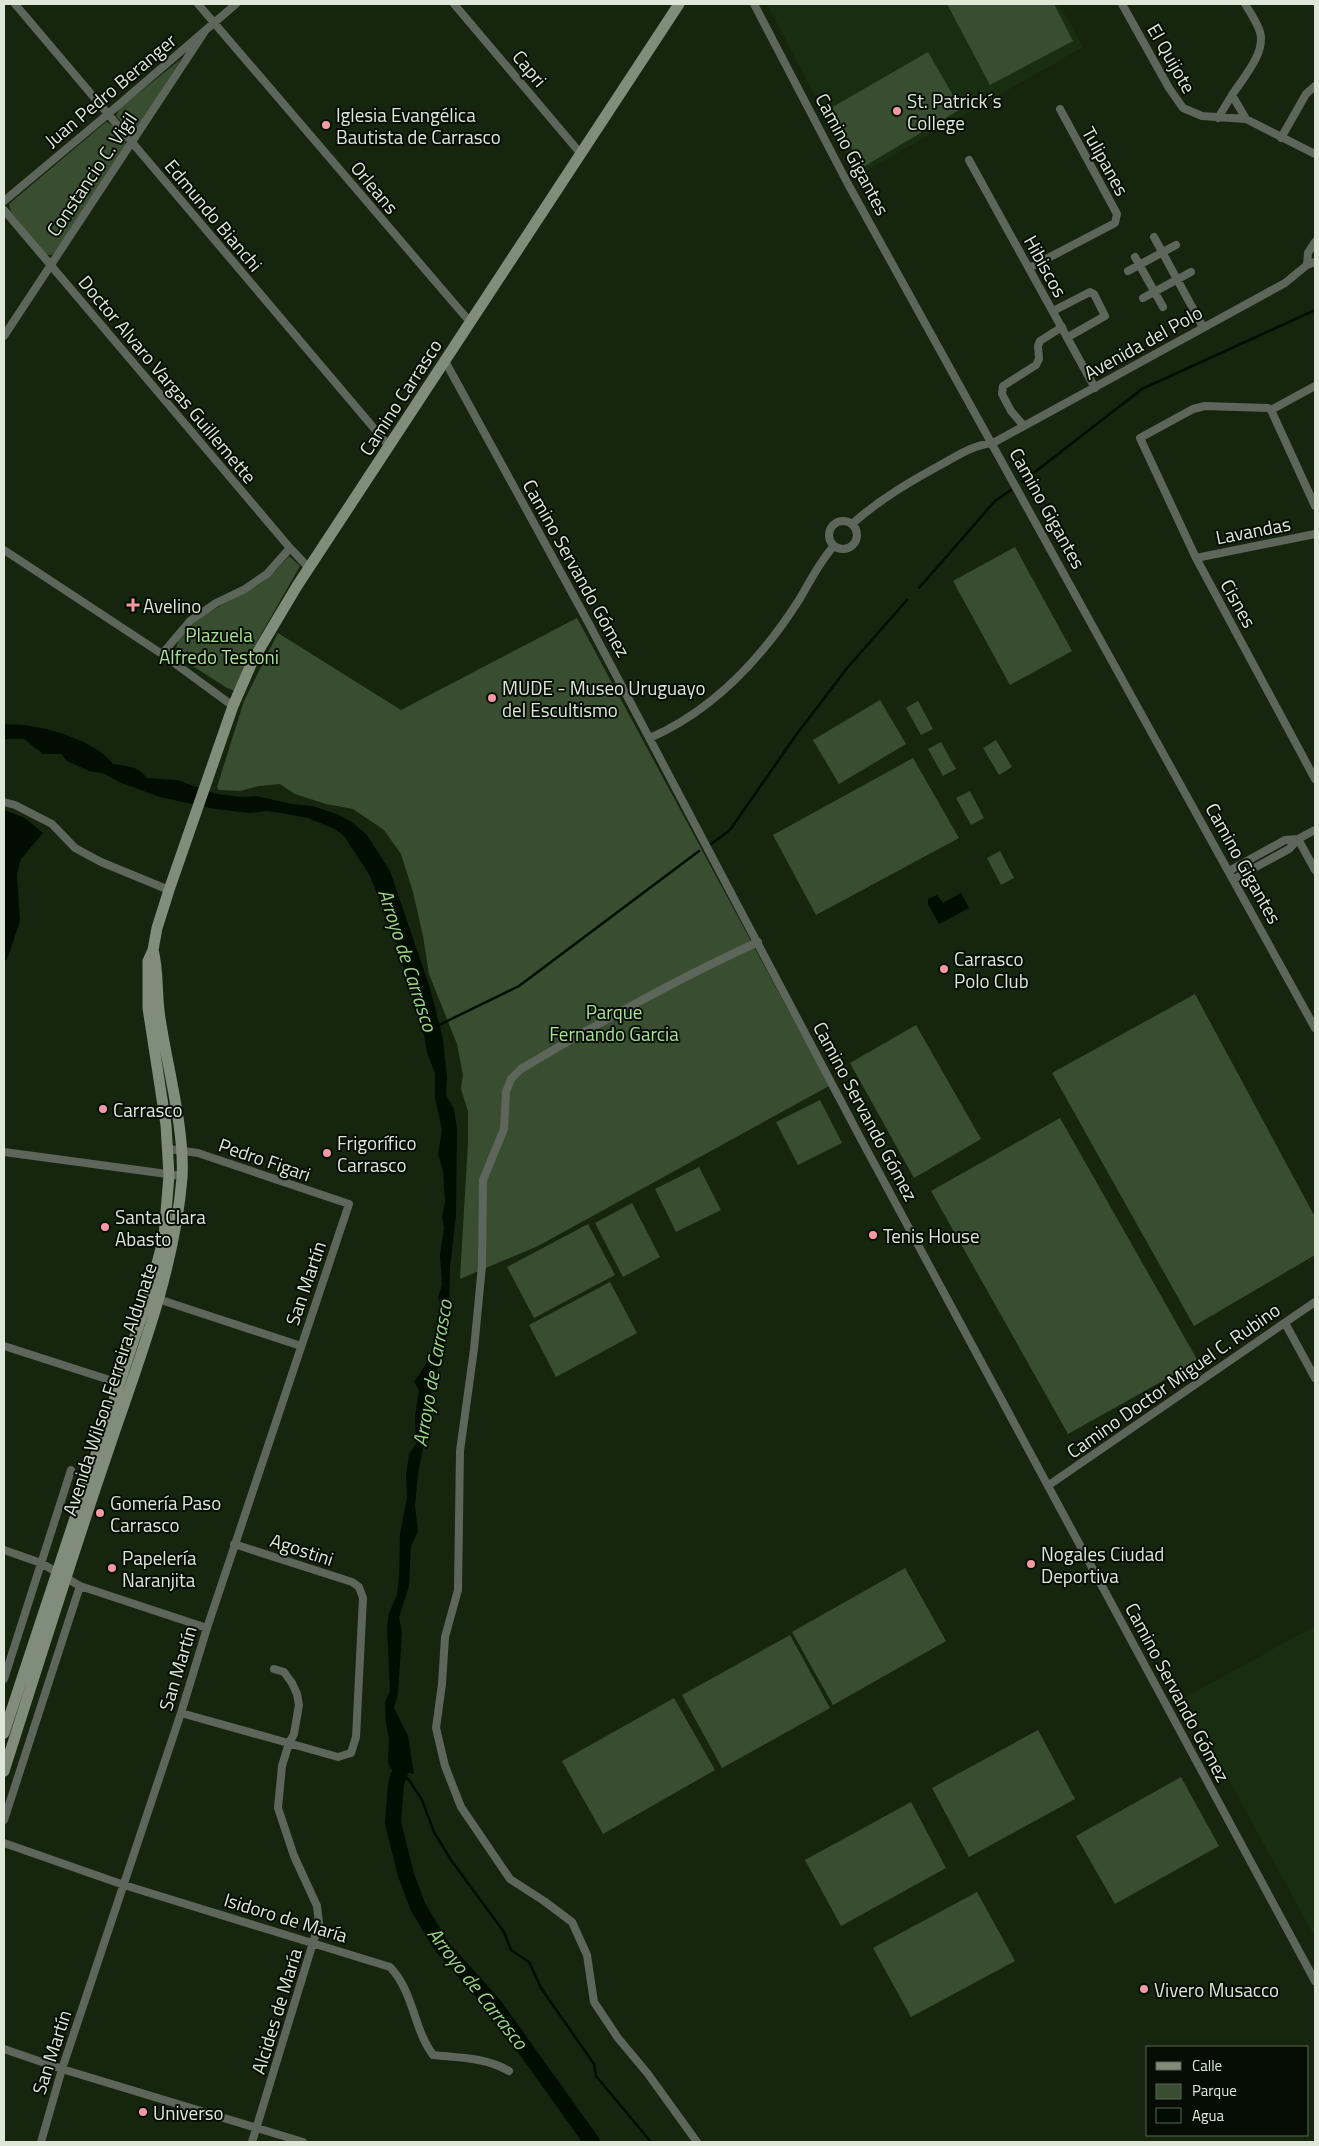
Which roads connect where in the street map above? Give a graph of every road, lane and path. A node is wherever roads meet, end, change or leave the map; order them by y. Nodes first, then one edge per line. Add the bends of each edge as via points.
1 (14, 4) edge
2 (198, 4) edge
3 (236, 4) edge
4 (454, 4) edge
5 (754, 4) edge
6 (1122, 4) edge
7 (1245, 4) edge
8 (676, 5) edge
9 (214, 23) junction
10 (205, 31) junction
11 (1315, 86) edge
12 (1232, 95) junction
13 (1060, 109) dead end
14 (108, 114) junction
15 (1218, 118) junction
16 (1246, 119) junction
17 (1281, 138) junction
18 (132, 142) junction
19 (581, 154) junction
20 (1315, 154) edge
21 (968, 160) dead end
22 (4, 201) edge
23 (4, 210) edge
24 (1154, 237) dead end
25 (1315, 242) edge
26 (1176, 245) dead end
27 (1162, 252) junction
28 (1135, 257) dead end
29 (1315, 262) edge
30 (50, 265) junction
31 (1139, 265) junction
32 (1306, 265) junction
33 (1029, 268) junction
34 (1128, 271) dead end
35 (1191, 272) dead end
36 (1177, 280) junction
37 (1154, 292) junction
38 (1143, 298) dead end
39 (1162, 307) dead end
40 (1053, 311) junction
41 (470, 322) junction
42 (1062, 327) junction
43 (1203, 327) junction
44 (4, 336) edge
45 (1068, 337) junction
46 (445, 361) junction
47 (1315, 386) edge
48 (1095, 388) junction
49 (1271, 410) junction
50 (1024, 426) junction
51 (993, 443) junction
52 (389, 446) junction
53 (1315, 506) edge
54 (852, 524) junction
55 (1315, 534) edge
56 (834, 546) junction
57 (290, 548) junction
58 (4, 550) edge
59 (1196, 558) junction
60 (309, 568) junction
61 (162, 654) junction
62 (233, 706) junction
63 (650, 738) junction
64 (1315, 779) edge
65 (4, 802) edge
66 (190, 829) joint
67 (1315, 830) edge
68 (1298, 839) junction
69 (1315, 870) edge
70 (1229, 871) junction
71 (1234, 879) junction
72 (169, 890) junction
73 (758, 942) junction
74 (1315, 1028) edge
75 (175, 1149) junction
76 (4, 1152) edge
77 (169, 1175) junction
78 (182, 1176) junction
79 (349, 1204) joint
80 (158, 1299) junction
81 (1315, 1302) edge
82 (1285, 1323) junction
83 (4, 1346) edge
84 (301, 1346) junction
85 (1315, 1378) edge
86 (120, 1383) junction
87 (71, 1470) dead end
88 (1049, 1485) junction
89 (234, 1544) junction
90 (4, 1550) edge
91 (41, 1563) junction
92 (61, 1575) junction
93 (80, 1586) junction
94 (207, 1628) junction
95 (274, 1669) dead end
96 (4, 1679) edge
97 (181, 1713) junction
98 (4, 1733) edge
99 (289, 1743) junction
100 (4, 1771) edge
101 (4, 1820) edge
102 (4, 1843) edge
103 (124, 1885) junction
104 (314, 1942) junction
105 (1315, 1981) edge
106 (4, 2049) edge
107 (62, 2069) junction
108 (509, 2071) dead end
109 (257, 2128) junction
110 (41, 2142) edge
111 (252, 2142) edge
112 (304, 2142) edge
113 (697, 2142) edge

1 - 14 street, Edmundo Bianchi
2 - 9 street, Orleans
3 - 9 street, Juan Pedro Beranger
4 - 19 street, Capri
5 - 51 street, Camino Gigantes via 848,184
6 - 15 street, El Quijote via 1178,103 1195,115
7 - 12 street via 1260,30 1262,42
8 - 19 main road, Camino Carrasco
9 - 10 street, Juan Pedro Beranger
9 - 41 street, Orleans
10 - 14 street, Juan Pedro Beranger
10 - 18 street, Constancio C. Vigil
11 - 17 street via 1306,94
12 - 15 street
12 - 16 street
13 - 33 street, Tulipanes via 1117,214 1115,223
14 - 18 street, Edmundo Bianchi
14 - 22 street, Juan Pedro Beranger
15 - 16 street, El Quijote
16 - 17 street, El Quijote
17 - 20 street, El Quijote
18 - 30 street, Constancio C. Vigil
18 - 52 street, Edmundo Bianchi
19 - 41 main road, Camino Carrasco
21 - 33 street, Hibiscos
23 - 30 street, Doctor Alvaro Vargas Guillemette
24 - 27 street
25 - 32 street, Avenida del Polo via 1308,253
26 - 27 street
27 - 31 street
27 - 36 street
28 - 31 street
29 - 32 street, Avenida del Polo
30 - 44 street, Constancio C. Vigil
30 - 57 street, Doctor Alvaro Vargas Guillemette
31 - 34 street
31 - 37 street
32 - 43 street, Avenida del Polo via 1285,283
33 - 40 street, Hibiscos
35 - 36 street
36 - 37 street
36 - 43 street
37 - 38 street
37 - 39 street
40 - 42 street, Hibiscos
40 - 45 street via 1090,292 1094,294 1105,316
41 - 46 main road, Camino Carrasco
42 - 45 street, Hibiscos
42 - 50 street via 1040,341 1036,365 1004,386 1002,394
43 - 48 street, Avenida del Polo
45 - 48 street, Hibiscos
46 - 52 main road, Camino Carrasco
46 - 63 street, Camino Servando Gómez
47 - 49 street
48 - 50 street, Avenida del Polo
49 - 53 street
49 - 59 street, Cisnes via 1205,406 1193,409 1140,438
50 - 51 street, Avenida del Polo
51 - 54 street, Avenida del Polo via 978,444 904,484
51 - 70 street, Camino Gigantes
52 - 60 main road, Camino Carrasco
54 - 56 street via 856,531 854,544 842,549
54 - 56 street via 839,522 832,526 829,538
55 - 59 street, Lavandas
56 - 63 street via 767,648 745,671 676,726
57 - 60 street, Doctor Alvaro Vargas Guillemette
57 - 61 street via 267,574 190,621
58 - 61 street
59 - 64 street, Cisnes
60 - 62 main road, Camino Carrasco via 253,660
61 - 62 street
62 - 66 main road, Camino Carrasco
63 - 73 street, Camino Servando Gómez
65 - 72 street via 52,824 75,848 93,858
66 - 72 main road, Avenida Wilson Ferreira Aldunate
67 - 68 street
68 - 69 street
68 - 70 street via 1285,840
68 - 71 street via 1289,849
70 - 71 street, Camino Gigantes
71 - 74 street, Camino Gigantes
72 - 75 main road, Avenida Wilson Ferreira Aldunate via 153,950 158,1006 178,1127
73 - 88 street, Camino Servando Gómez
73 - 113 street via 702,967 521,1069 511,1078 506,1092 504,1129 483,1180 482,1266 460,1451 458,1590 445,1636 436,1728 445,1766 461,1807 510,1879 572,1922 587,1956 594,2002
75 - 77 main road, Avenida Wilson Ferreira Aldunate
75 - 78 main road, Avenida Wilson Ferreira Aldunate
75 - 79 street, Pedro Figari via 198,1153
76 - 77 street
77 - 78 street
77 - 86 main road, Avenida Wilson Ferreira Aldunate via 160,1257
78 - 80 main road, Avenida Wilson Ferreira Aldunate via 174,1239
79 - 84 street, San Martín
80 - 84 street
80 - 92 main road, Avenida Wilson Ferreira Aldunate
81 - 82 street, Camino Doctor Miguel C. Rubino
82 - 85 street
82 - 88 street, Camino Doctor Miguel C. Rubino
83 - 86 street
84 - 89 street, San Martín
86 - 92 main road, Avenida Wilson Ferreira Aldunate
87 - 91 street, Avenida Wilson Ferreira Aldunate
88 - 105 street, Camino Servando Gómez
89 - 94 street, San Martín
89 - 99 street, Agostini via 360,1587 363,1598 356,1737 351,1753 338,1757
90 - 91 street
91 - 92 street
91 - 96 street, Avenida Wilson Ferreira Aldunate
92 - 93 street
92 - 98 main road, Avenida Wilson Ferreira Aldunate
92 - 100 main road, Avenida Wilson Ferreira Aldunate
93 - 94 street
93 - 101 street
94 - 97 street, San Martín
95 - 99 street, Alcides de María via 284,1672 298,1694 294,1734
97 - 99 street
97 - 103 street, San Martín
99 - 104 street, Alcides de María via 282,1766 278,1808 294,1856 317,1906 319,1923
102 - 103 street, Isidoro de María
103 - 104 street, Isidoro de María
103 - 107 street, San Martín
104 - 108 street, Isidoro de María via 390,1967 409,1994 425,2044 433,2055 496,2063
104 - 109 street, Alcides de María
106 - 107 street
107 - 109 street
107 - 110 street, San Martín
109 - 111 street, Alcides de María
109 - 112 street

